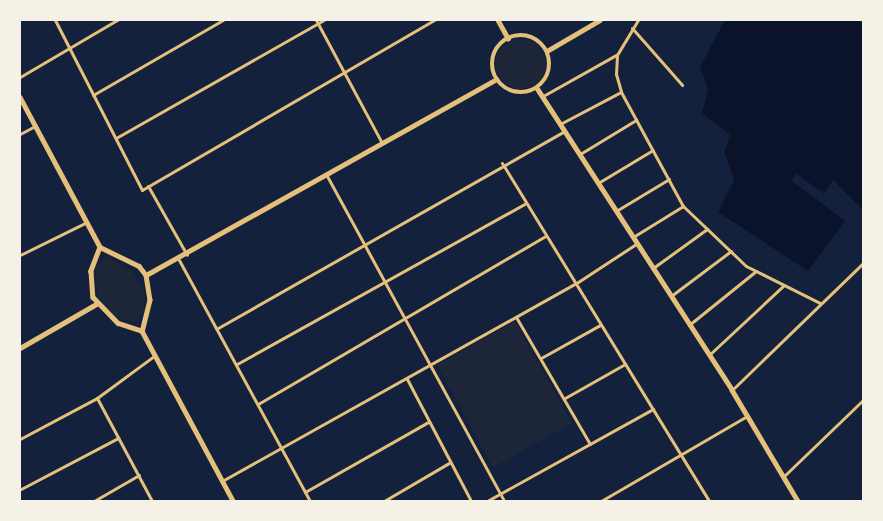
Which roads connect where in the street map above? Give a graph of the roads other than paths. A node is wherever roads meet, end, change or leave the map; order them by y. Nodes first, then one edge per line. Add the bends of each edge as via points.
1 (54, 20) edge
2 (117, 20) edge
3 (223, 20) edge
4 (324, 20) edge
5 (434, 20) edge
6 (498, 20) edge
7 (600, 20) edge
8 (638, 20) edge
9 (316, 22) edge
10 (632, 28) junction
11 (508, 38) junction
12 (69, 48) junction
13 (547, 51) junction
14 (616, 55) junction
15 (344, 74) junction
16 (20, 77) edge
17 (496, 79) junction
18 (682, 85) dead end
19 (538, 88) junction
20 (621, 92) junction
21 (93, 95) junction
22 (543, 96) junction
23 (20, 97) edge
24 (636, 120) junction
25 (560, 124) junction
26 (36, 126) junction
27 (565, 131) junction
28 (20, 134) edge
29 (116, 138) junction
30 (382, 144) junction
31 (653, 150) junction
32 (580, 154) junction
33 (502, 164) junction
34 (327, 176) junction
35 (669, 179) junction
36 (598, 183) junction
37 (148, 186) junction
38 (526, 203) junction
39 (684, 206) junction
40 (616, 211) junction
41 (87, 222) junction
42 (707, 229) junction
43 (546, 236) junction
44 (632, 238) junction
45 (363, 242) junction
46 (636, 244) junction
47 (100, 246) junction
48 (730, 251) junction
49 (20, 255) edge
50 (187, 255) junction
51 (179, 260) junction
52 (863, 263) edge
53 (652, 269) junction
54 (756, 271) junction
55 (146, 275) junction
56 (575, 284) junction
57 (387, 285) junction
58 (784, 286) junction
59 (670, 296) junction
60 (820, 303) junction
61 (98, 304) junction
62 (516, 317) junction
63 (407, 320) junction
64 (600, 325) junction
65 (689, 325) junction
66 (218, 328) junction
67 (142, 331) junction
68 (20, 348) edge
69 (709, 355) junction
70 (154, 356) junction
71 (541, 358) junction
72 (237, 364) junction
73 (431, 364) junction
74 (625, 364) junction
75 (407, 379) junction
76 (732, 390) junction
77 (96, 398) junction
78 (565, 398) junction
79 (863, 400) edge
80 (258, 404) junction
81 (653, 409) junction
82 (747, 416) junction
83 (428, 422) junction
84 (118, 438) junction
85 (20, 439) edge
86 (590, 444) junction
87 (282, 449) junction
88 (683, 457) junction
89 (449, 463) junction
90 (139, 476) junction
91 (783, 477) junction
92 (222, 481) junction
93 (21, 489) edge
94 (305, 492) junction
95 (500, 494) junction
96 (94, 501) edge
97 (152, 501) edge
98 (233, 501) edge
99 (310, 501) edge
100 (384, 501) edge
101 (471, 501) edge
102 (487, 501) edge
103 (504, 501) edge
104 (601, 501) edge
105 (709, 501) edge
106 (798, 501) edge

1 - 12 street
2 - 12 street
3 - 21 street
4 - 9 street
5 - 15 street
6 - 11 street
7 - 13 street
8 - 10 street
9 - 15 street
9 - 29 street
10 - 14 street
10 - 18 street via 637,28
11 - 13 street via 530,36
11 - 17 street via 494,53
12 - 16 street
12 - 21 street
13 - 19 street via 549,71
14 - 20 street
14 - 22 street
15 - 30 street
15 - 37 street
17 - 19 street via 512,92
17 - 30 street
19 - 22 street
20 - 24 street
20 - 25 street
21 - 29 street
22 - 25 street
23 - 26 street
24 - 31 street
24 - 32 street
25 - 27 street
26 - 28 street
26 - 41 street
27 - 32 street
27 - 33 street
29 - 37 street via 142,190
30 - 34 street
31 - 35 street
31 - 36 street
32 - 36 street
33 - 38 street
33 - 45 street
34 - 45 street
34 - 50 street
35 - 39 street
35 - 40 street
36 - 40 street
37 - 50 street
38 - 43 street
38 - 57 street
39 - 42 street
39 - 44 street
40 - 44 street
41 - 47 street
41 - 49 street
42 - 48 street
42 - 53 street
43 - 56 street
43 - 63 street
44 - 46 street
45 - 57 street
45 - 66 street
46 - 53 street
46 - 56 street
47 - 55 street via 139,266
47 - 61 street via 91,271
48 - 54 street
48 - 59 street
50 - 51 street
51 - 55 street
51 - 66 street
52 - 60 street
53 - 59 street
54 - 58 street
54 - 65 street
55 - 67 street via 150,300
56 - 62 street
56 - 64 street
57 - 63 street
57 - 72 street
58 - 60 street
58 - 69 street
59 - 65 street
60 - 76 street
61 - 67 street via 118,323
61 - 68 street
62 - 71 street
62 - 73 street
63 - 73 street
63 - 80 street
64 - 71 street
64 - 74 street
65 - 69 street
66 - 72 street
67 - 70 street
69 - 76 street
70 - 77 street
70 - 92 street
71 - 78 street
72 - 80 street
73 - 75 street
73 - 95 street
74 - 78 street
74 - 81 street
75 - 83 street
75 - 87 street
76 - 82 street
77 - 84 street
77 - 85 street
78 - 86 street
79 - 91 street
80 - 87 street
81 - 86 street
81 - 88 street
82 - 88 street
82 - 91 street
83 - 89 street
83 - 94 street
84 - 90 street
84 - 93 street
86 - 95 street
87 - 92 street
87 - 94 street
88 - 104 street
88 - 105 street
89 - 100 street
89 - 101 street
90 - 96 street
90 - 97 street
91 - 106 street
92 - 98 street
94 - 99 street
95 - 102 street
95 - 103 street

